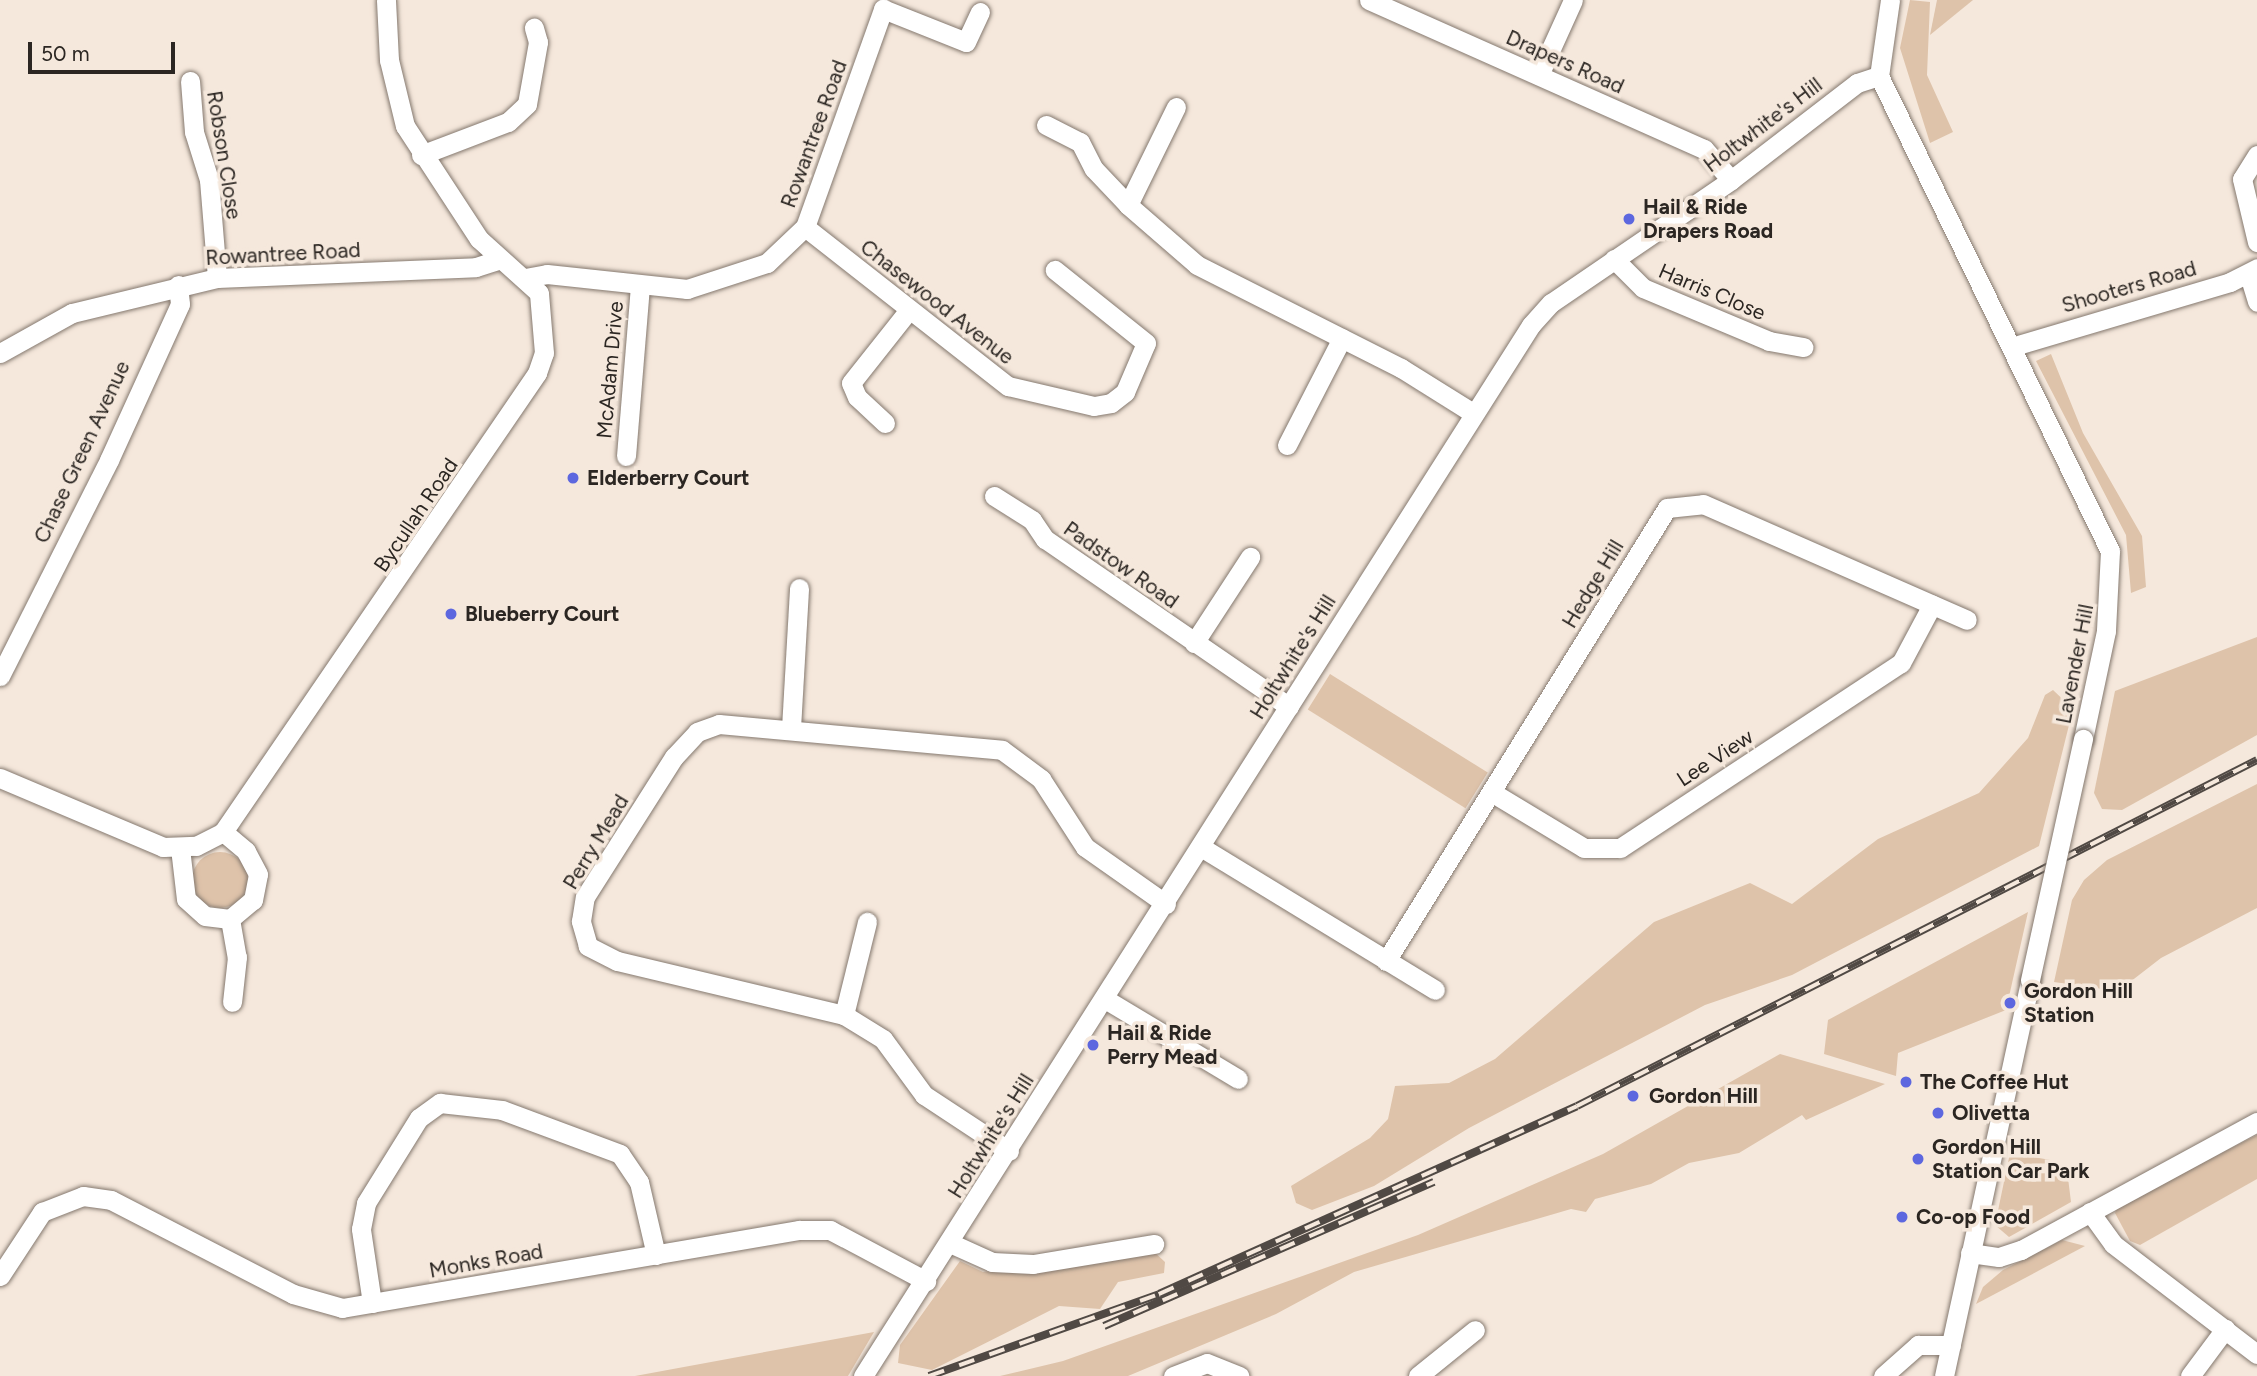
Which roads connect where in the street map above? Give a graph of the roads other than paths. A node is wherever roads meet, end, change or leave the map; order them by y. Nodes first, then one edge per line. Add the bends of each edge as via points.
1 (386, 0) edge
2 (1369, 0) edge
3 (1573, 0) edge
4 (1890, 0) edge
5 (980, 12) dead end
6 (534, 28) dead end
7 (1539, 75) junction
8 (1880, 76) junction
9 (190, 81) dead end
10 (1176, 107) dead end
11 (1046, 125) dead end
12 (421, 155) junction
13 (2257, 155) edge
14 (1731, 180) junction
15 (1128, 205) junction
16 (805, 228) junction
17 (2257, 242) edge
18 (1614, 259) junction
19 (498, 260) junction
20 (1055, 270) dead end
21 (2253, 272) edge
22 (217, 278) junction
23 (525, 278) junction
24 (178, 285) junction
25 (640, 287) junction
26 (2257, 302) edge
27 (908, 311) junction
28 (1342, 338) junction
29 (1803, 347) dead end
30 (2011, 347) junction
31 (0, 353) edge
32 (1473, 413) junction
33 (885, 423) dead end
34 (1287, 445) dead end
35 (626, 456) dead end
36 (994, 496) dead end
37 (1250, 557) dead end
38 (799, 588) dead end
39 (1931, 606) junction
40 (1967, 620) dead end
41 (1194, 643) junction
42 (0, 676) edge
43 (1289, 707) junction
44 (791, 728) junction
45 (0, 778) edge
46 (1493, 793) junction
47 (223, 832) junction
48 (1201, 847) junction
49 (180, 848) junction
50 (1166, 904) junction
51 (230, 919) junction
52 (867, 922) dead end
53 (1386, 961) junction
54 (1435, 990) dead end
55 (1105, 999) junction
56 (232, 1002) dead end
57 (844, 1015) junction
58 (1238, 1079) dead end
59 (2257, 1122) edge
60 (1009, 1151) junction
61 (2090, 1212) junction
62 (950, 1243) junction
63 (1154, 1244) dead end
64 (1970, 1253) junction
65 (656, 1255) junction
66 (0, 1276) edge
67 (926, 1281) junction
68 (372, 1303) junction
69 (2225, 1329) junction
70 (1475, 1330) dead end
71 (1951, 1345) junction
72 (2257, 1354) edge
73 (863, 1376) edge
74 (1174, 1376) edge
75 (1239, 1376) edge
76 (1418, 1376) edge
77 (1883, 1376) edge
78 (1944, 1376) edge
79 (2190, 1376) edge

1 - 12 street, Bycullah Road via 395,94
2 - 7 street, Drapers Road
3 - 7 street
4 - 8 street
5 - 16 street, Rowantree Road via 966,42 883,9
6 - 12 street via 538,42 527,104 508,121
7 - 14 street, Drapers Road via 1704,149
8 - 14 street, Holtwhite's Hill via 1857,83
8 - 30 street, Lavender Hill
9 - 22 street, Robson Close via 194,132 209,180
10 - 15 street
11 - 15 street via 1080,142 1094,169
12 - 19 street, Bycullah Road
13 - 17 street via 2242,179
14 - 18 street, Holtwhite's Hill
15 - 28 street via 1197,265
16 - 25 street, Rowantree Road via 767,263 727,279 687,289
16 - 27 street, Chasewood Avenue
18 - 29 street, Harris Close via 1643,288 1769,341
18 - 32 street, Holtwhite's Hill via 1550,303
19 - 22 street, Rowantree Road via 476,267
19 - 23 street, Bycullah Road
20 - 27 street, Chasewood Avenue via 1146,343 1125,391 1111,403 1094,406 1008,386
21 - 26 street
21 - 30 street, Shooters Road
22 - 24 street, Rowantree Road
23 - 25 street, Rowantree Road via 547,274
23 - 47 street, Bycullah Road via 542,302 544,353 537,373
24 - 31 street, Rowantree Road via 72,313
24 - 42 street, Chase Green Avenue via 180,304
25 - 35 street, McAdam Drive
27 - 33 street via 851,383 856,397
28 - 32 street
28 - 34 street
30 - 64 street, Lavender Hill, bridge via 2110,551 2109,611
32 - 43 street, Holtwhite's Hill
36 - 41 street, Padstow Road
37 - 41 street
38 - 44 street
39 - 40 street, Hedge Hill
39 - 46 street, Lee View via 1902,663 1620,848 1584,848
39 - 46 street, Hedge Hill via 1703,505 1677,503 1659,519
41 - 43 street, Padstow Road
43 - 48 street, Holtwhite's Hill
44 - 50 street, Perry Mead via 1002,750 1041,779 1085,847
44 - 57 street, Perry Mead via 719,724 697,732 585,897 581,921 588,946 617,961
45 - 49 street via 149,843
46 - 53 street, Hedge Hill
47 - 49 street
47 - 51 street via 246,851 258,874 253,900
48 - 50 street, Holtwhite's Hill
48 - 53 street
49 - 51 street via 187,900 205,916
50 - 55 street, Holtwhite's Hill
51 - 56 street via 237,957
52 - 57 street
53 - 54 street
55 - 58 street
55 - 60 street, Holtwhite's Hill
57 - 60 street, Perry Mead via 883,1039 924,1095
59 - 61 street
60 - 62 street, Holtwhite's Hill
61 - 64 street via 2008,1255
61 - 69 street via 2113,1244
62 - 63 street via 992,1262 1033,1264
62 - 67 street, Holtwhite's Hill
64 - 71 street, Lavender Hill
65 - 67 street, Monks Road via 830,1230
65 - 68 street, Monks Road
65 - 68 street via 633,1165 621,1154 502,1110 440,1103 419,1118 366,1203 361,1229
66 - 68 street, Monks Road via 31,1225 64,1200 111,1200 318,1305
67 - 73 street, Holtwhite's Hill
69 - 72 street
69 - 79 street
70 - 76 street
71 - 77 street via 1918,1345
71 - 78 street, Lavender Hill
74 - 75 street via 1207,1363

